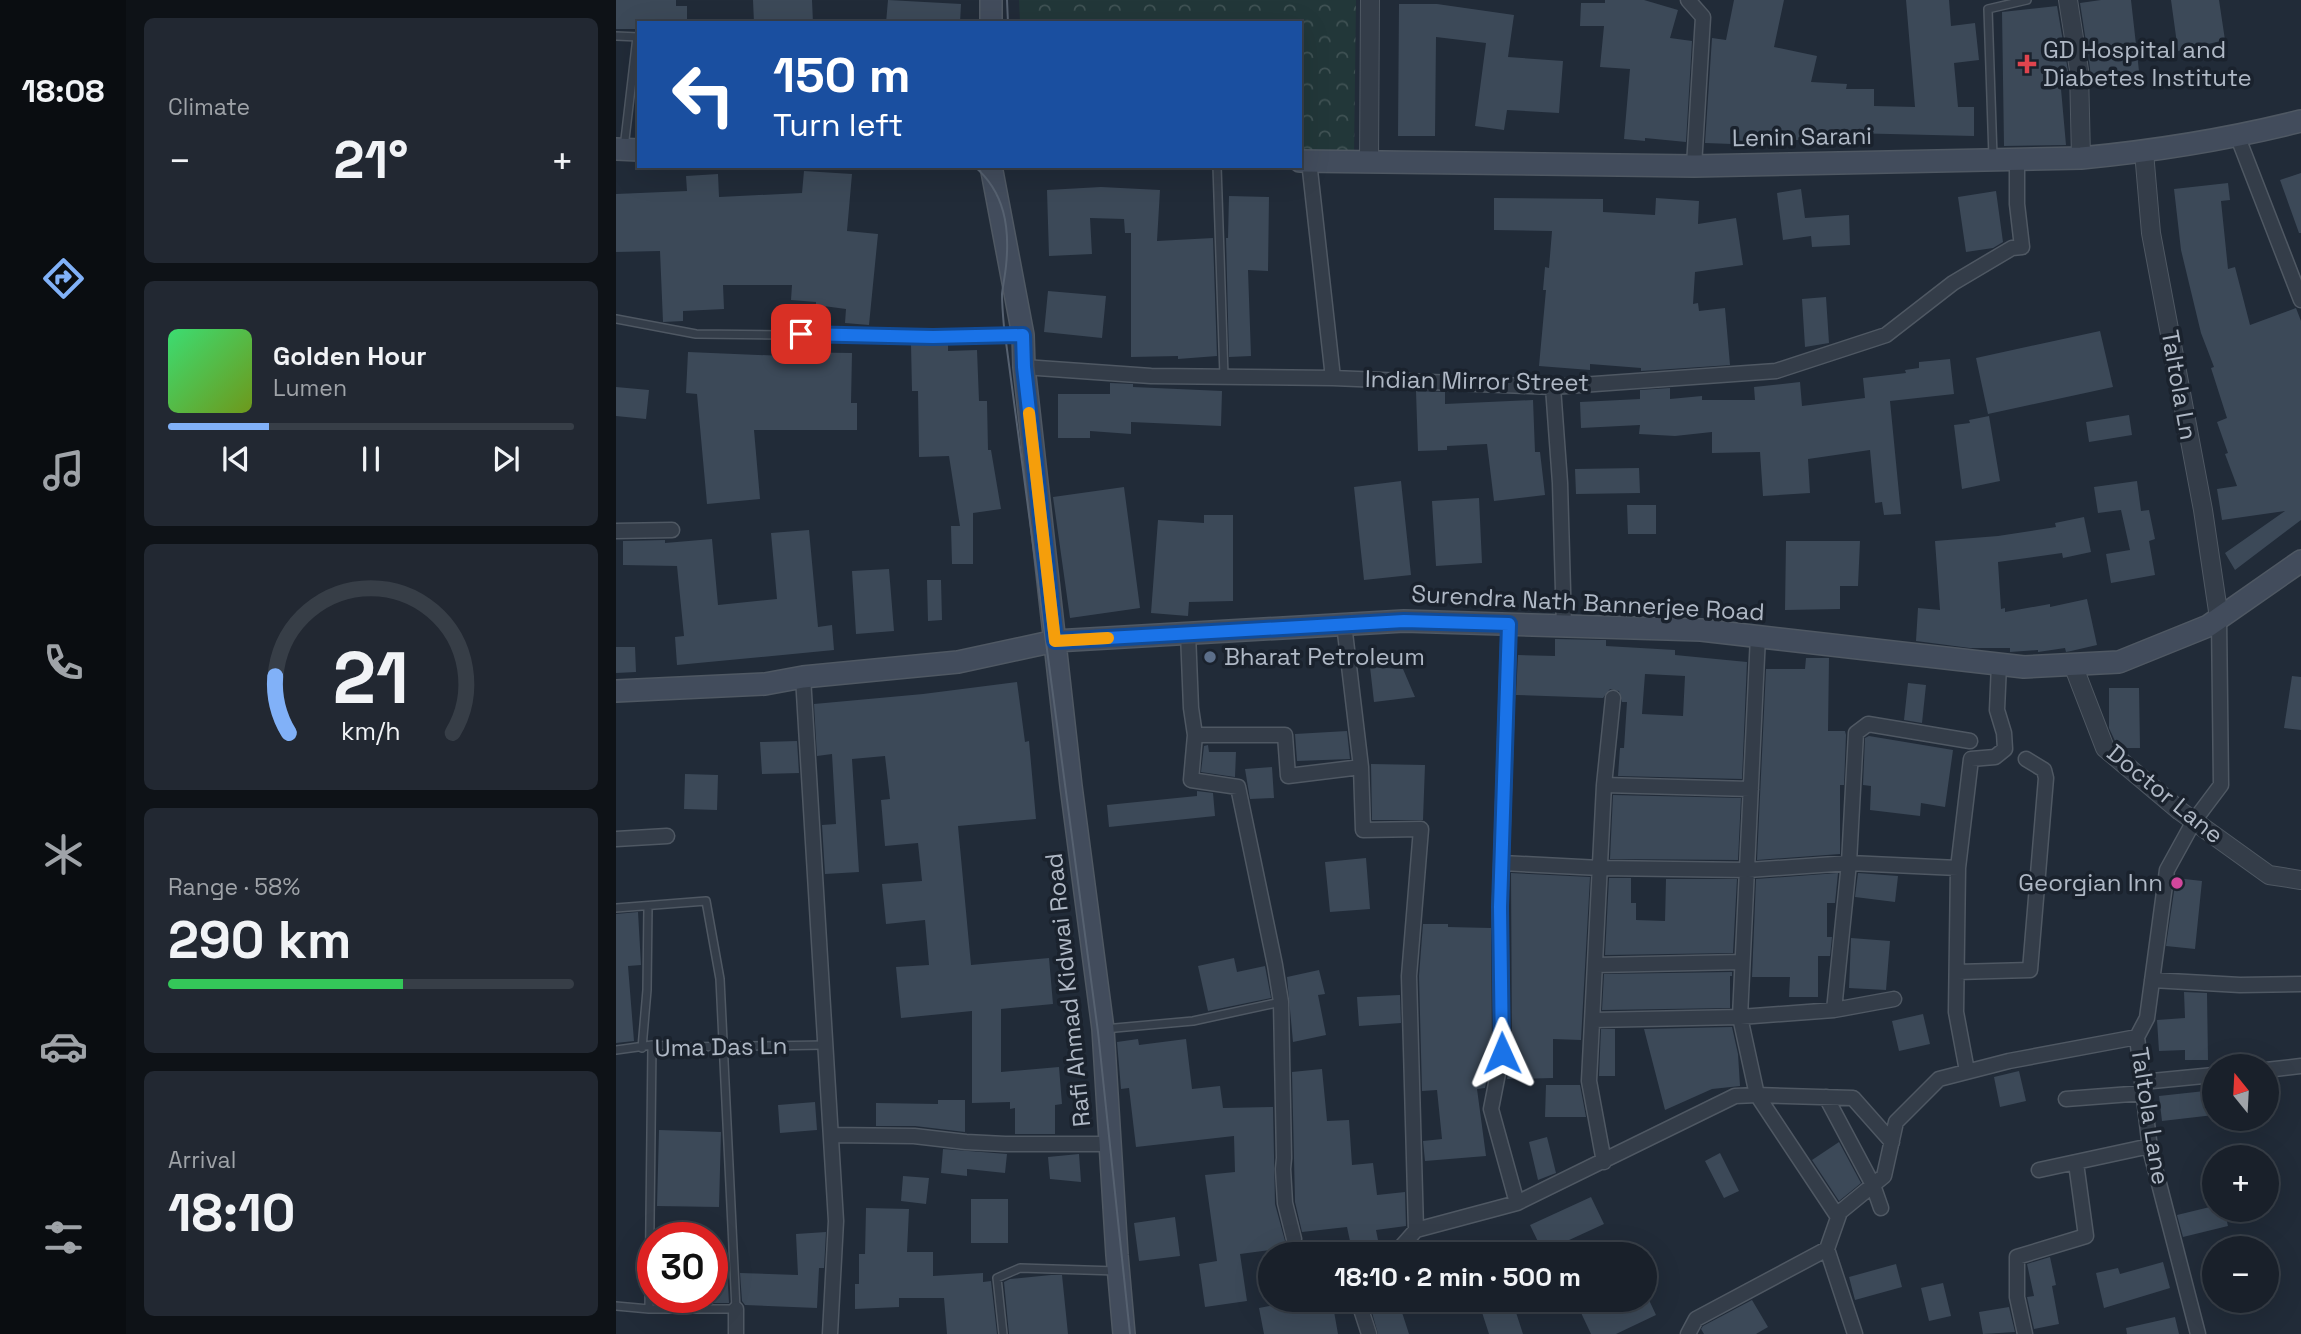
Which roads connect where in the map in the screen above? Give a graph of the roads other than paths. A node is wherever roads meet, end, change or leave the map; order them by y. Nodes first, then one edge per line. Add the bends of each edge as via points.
1 (991, 0) edge
2 (1370, 0) edge
3 (1688, 0) edge
4 (2027, 0) edge
5 (2067, 0) edge
6 (991, 21) edge
7 (616, 36) edge
8 (637, 37) edge
9 (637, 46) edge
10 (2301, 121) edge
11 (2237, 135) junction
12 (626, 150) edge
13 (2144, 152) junction
14 (2081, 158) junction
15 (1993, 160) junction
16 (2017, 160) junction
17 (1305, 161) edge
18 (1369, 162) junction
19 (1694, 166) junction
20 (991, 168) edge
21 (1217, 168) edge
22 (2301, 300) edge
23 (616, 319) edge
24 (1023, 335) junction
25 (1024, 367) junction
26 (1224, 376) junction
27 (1333, 378) junction
28 (1553, 387) junction
29 (672, 530) dead end
30 (616, 531) edge
31 (2301, 561) edge
32 (2218, 618) junction
33 (1344, 624) junction
34 (1509, 624) junction
35 (1564, 626) junction
36 (1188, 633) junction
37 (1758, 636) junction
38 (1055, 641) junction
39 (1999, 664) junction
40 (2073, 665) junction
41 (803, 677) junction
42 (616, 691) edge
43 (1613, 698) dead end
44 (1195, 735) junction
45 (1970, 741) dead end
46 (2026, 759) dead end
47 (1361, 767) junction
48 (1604, 785) junction
49 (1751, 789) junction
50 (2194, 821) junction
51 (667, 836) dead end
52 (616, 839) edge
53 (1502, 863) junction
54 (1849, 863) junction
55 (1958, 867) junction
56 (1600, 868) junction
57 (1748, 870) junction
58 (2301, 880) edge
59 (648, 906) junction
60 (616, 908) edge
61 (1742, 962) junction
62 (1595, 965) junction
63 (1956, 972) junction
64 (2152, 980) junction
65 (2301, 984) edge
66 (1894, 999) dead end
67 (1280, 1002) junction
68 (1834, 1010) junction
69 (1740, 1017) junction
70 (1593, 1020) junction
71 (1103, 1029) junction
72 (2137, 1037) junction
73 (652, 1045) junction
74 (825, 1045) junction
75 (723, 1047) junction
76 (642, 1048) junction
77 (616, 1051) edge
78 (2301, 1066) edge
79 (2279, 1069) edge
80 (1967, 1072) junction
81 (2202, 1077) edge
82 (2143, 1088) junction
83 (1757, 1095) junction
84 (1826, 1097) junction
85 (2066, 1099) dead end
86 (831, 1135) junction
87 (1892, 1142) junction
88 (1110, 1143) junction
89 (2150, 1146) junction
90 (1604, 1162) junction
91 (2076, 1163) junction
92 (2039, 1170) dead end
93 (1872, 1185) junction
94 (1517, 1203) junction
95 (1881, 1208) dead end
96 (1838, 1217) junction
97 (650, 1222) edge
98 (1416, 1230) junction
99 (1294, 1239) dead end
100 (1405, 1242) edge
101 (1827, 1249) junction
102 (1118, 1271) junction
103 (616, 1306) edge
104 (637, 1308) edge
105 (728, 1309) edge
106 (736, 1309) junction
107 (1362, 1312) edge
108 (736, 1334) edge
109 (830, 1334) edge
110 (1003, 1334) edge
111 (1124, 1334) edge
112 (1369, 1334) edge
113 (1688, 1334) edge
114 (1855, 1334) edge
115 (2025, 1334) edge
116 (2198, 1334) edge

1 - 6 main road
2 - 18 street
3 - 19 street via 1703,17
4 - 15 lane via 1988,9
5 - 14 street via 2079,69
7 - 8 lane
9 - 12 lane
10 - 11 main road, Lenin Sarani
11 - 13 main road, Lenin Sarani
11 - 22 street
13 - 14 main road, Lenin Sarani
13 - 32 street, Taltola Ln via 2151,233 2203,510
14 - 16 main road, Lenin Sarani
15 - 16 main road, Lenin Sarani
15 - 19 main road, Lenin Sarani
16 - 28 street, Indian Mirror Street via 2022,247 2012,248 1953,283 1886,335 1776,371
17 - 18 main road, Lenin Sarani
17 - 27 street
18 - 19 main road, Lenin Sarani
20 - 24 main road, Rafi Ahmad Kidwai Road
21 - 26 lane
23 - 24 lane via 696,334
24 - 25 main road, Rafi Ahmad Kidwai Road
25 - 26 street, Indian Mirror Street
25 - 38 main road, Rafi Ahmad Kidwai Road
26 - 27 street, Indian Mirror Street
27 - 28 street, Indian Mirror Street
28 - 35 street
29 - 30 street
31 - 32 main road, Surendra Nath Bannerjee Road
32 - 40 main road, Surendra Nath Bannerjee Road via 2119,662
32 - 50 street, Taltola Lane via 2221,785
33 - 34 main road, Surendra Nath Bannerjee Road
33 - 36 main road, Surendra Nath Bannerjee Road
33 - 47 street
34 - 35 main road, Surendra Nath Bannerjee Road
34 - 53 street
35 - 37 main road, Surendra Nath Bannerjee Road
36 - 38 main road, Surendra Nath Bannerjee Road
36 - 44 street
37 - 39 main road, Surendra Nath Bannerjee Road
37 - 49 street
38 - 41 main road, Surendra Nath Bannerjee Road via 958,662
38 - 71 main road, Rafi Ahmad Kidwai Road
39 - 40 main road, Surendra Nath Bannerjee Road
39 - 55 street via 1997,710 2005,749 1995,757 1971,759
40 - 50 street, Doctor Lane via 2105,748
41 - 42 main road, Surendra Nath Bannerjee Road via 765,684
41 - 74 street
43 - 48 street
44 - 47 street via 1285,735 1288,776
44 - 67 street via 1191,780 1238,787
45 - 54 street via 1868,724 1856,733
46 - 63 street via 2044,770 2046,778 2030,970
47 - 98 street via 1363,830 1421,829 1409,976
48 - 49 street
48 - 56 street
49 - 57 street
50 - 58 street, Doctor Lane via 2269,876
50 - 64 street, Taltola Lane via 2167,870
51 - 52 street
53 - 56 street
53 - 94 street via 1502,1053 1491,1109
54 - 55 street
54 - 57 street
54 - 68 street
55 - 63 street
56 - 57 street
56 - 62 street
57 - 61 street
59 - 60 lane
59 - 75 lane via 706,901 720,979
59 - 76 lane
61 - 62 street
61 - 69 street
62 - 70 street
63 - 80 street via 1956,1012
64 - 65 street
64 - 72 street, Taltola Lane via 2147,1018
66 - 68 street
67 - 71 lane via 1193,1021
67 - 99 street via 1284,1192
68 - 69 street
69 - 70 street
69 - 83 street
70 - 90 street via 1589,1081
71 - 88 main road, Rafi Ahmad Kidwai Road
72 - 80 street
72 - 82 street, Taltola Lane
73 - 75 lane, Uma Das Ln
73 - 76 lane, Uma Das Ln
73 - 97 lane
74 - 75 lane, Uma Das Ln
74 - 86 street
75 - 106 lane
76 - 77 lane, Uma Das Ln
78 - 79 street
80 - 87 street via 1939,1079 1896,1122
81 - 82 street
82 - 85 street
82 - 89 street, Taltola Lane
83 - 84 street
83 - 90 street via 1735,1096
83 - 96 street
84 - 87 street via 1853,1098
84 - 93 street
86 - 88 street via 1004,1144
86 - 109 street via 836,1221
87 - 93 street via 1884,1175
88 - 102 main road, Rafi Ahmad Kidwai Road
89 - 91 street
89 - 116 street, Taltola Lane
90 - 94 street
91 - 92 street
91 - 115 street via 2086,1236 2017,1257 2017,1297
93 - 95 street
93 - 96 street
94 - 98 street
96 - 101 street
98 - 100 street
101 - 113 street via 1696,1319
101 - 114 street
102 - 110 lane via 1020,1268 997,1278
102 - 111 main road, Rafi Ahmad Kidwai Road
103 - 104 lane
105 - 106 lane
106 - 108 street
107 - 112 street

